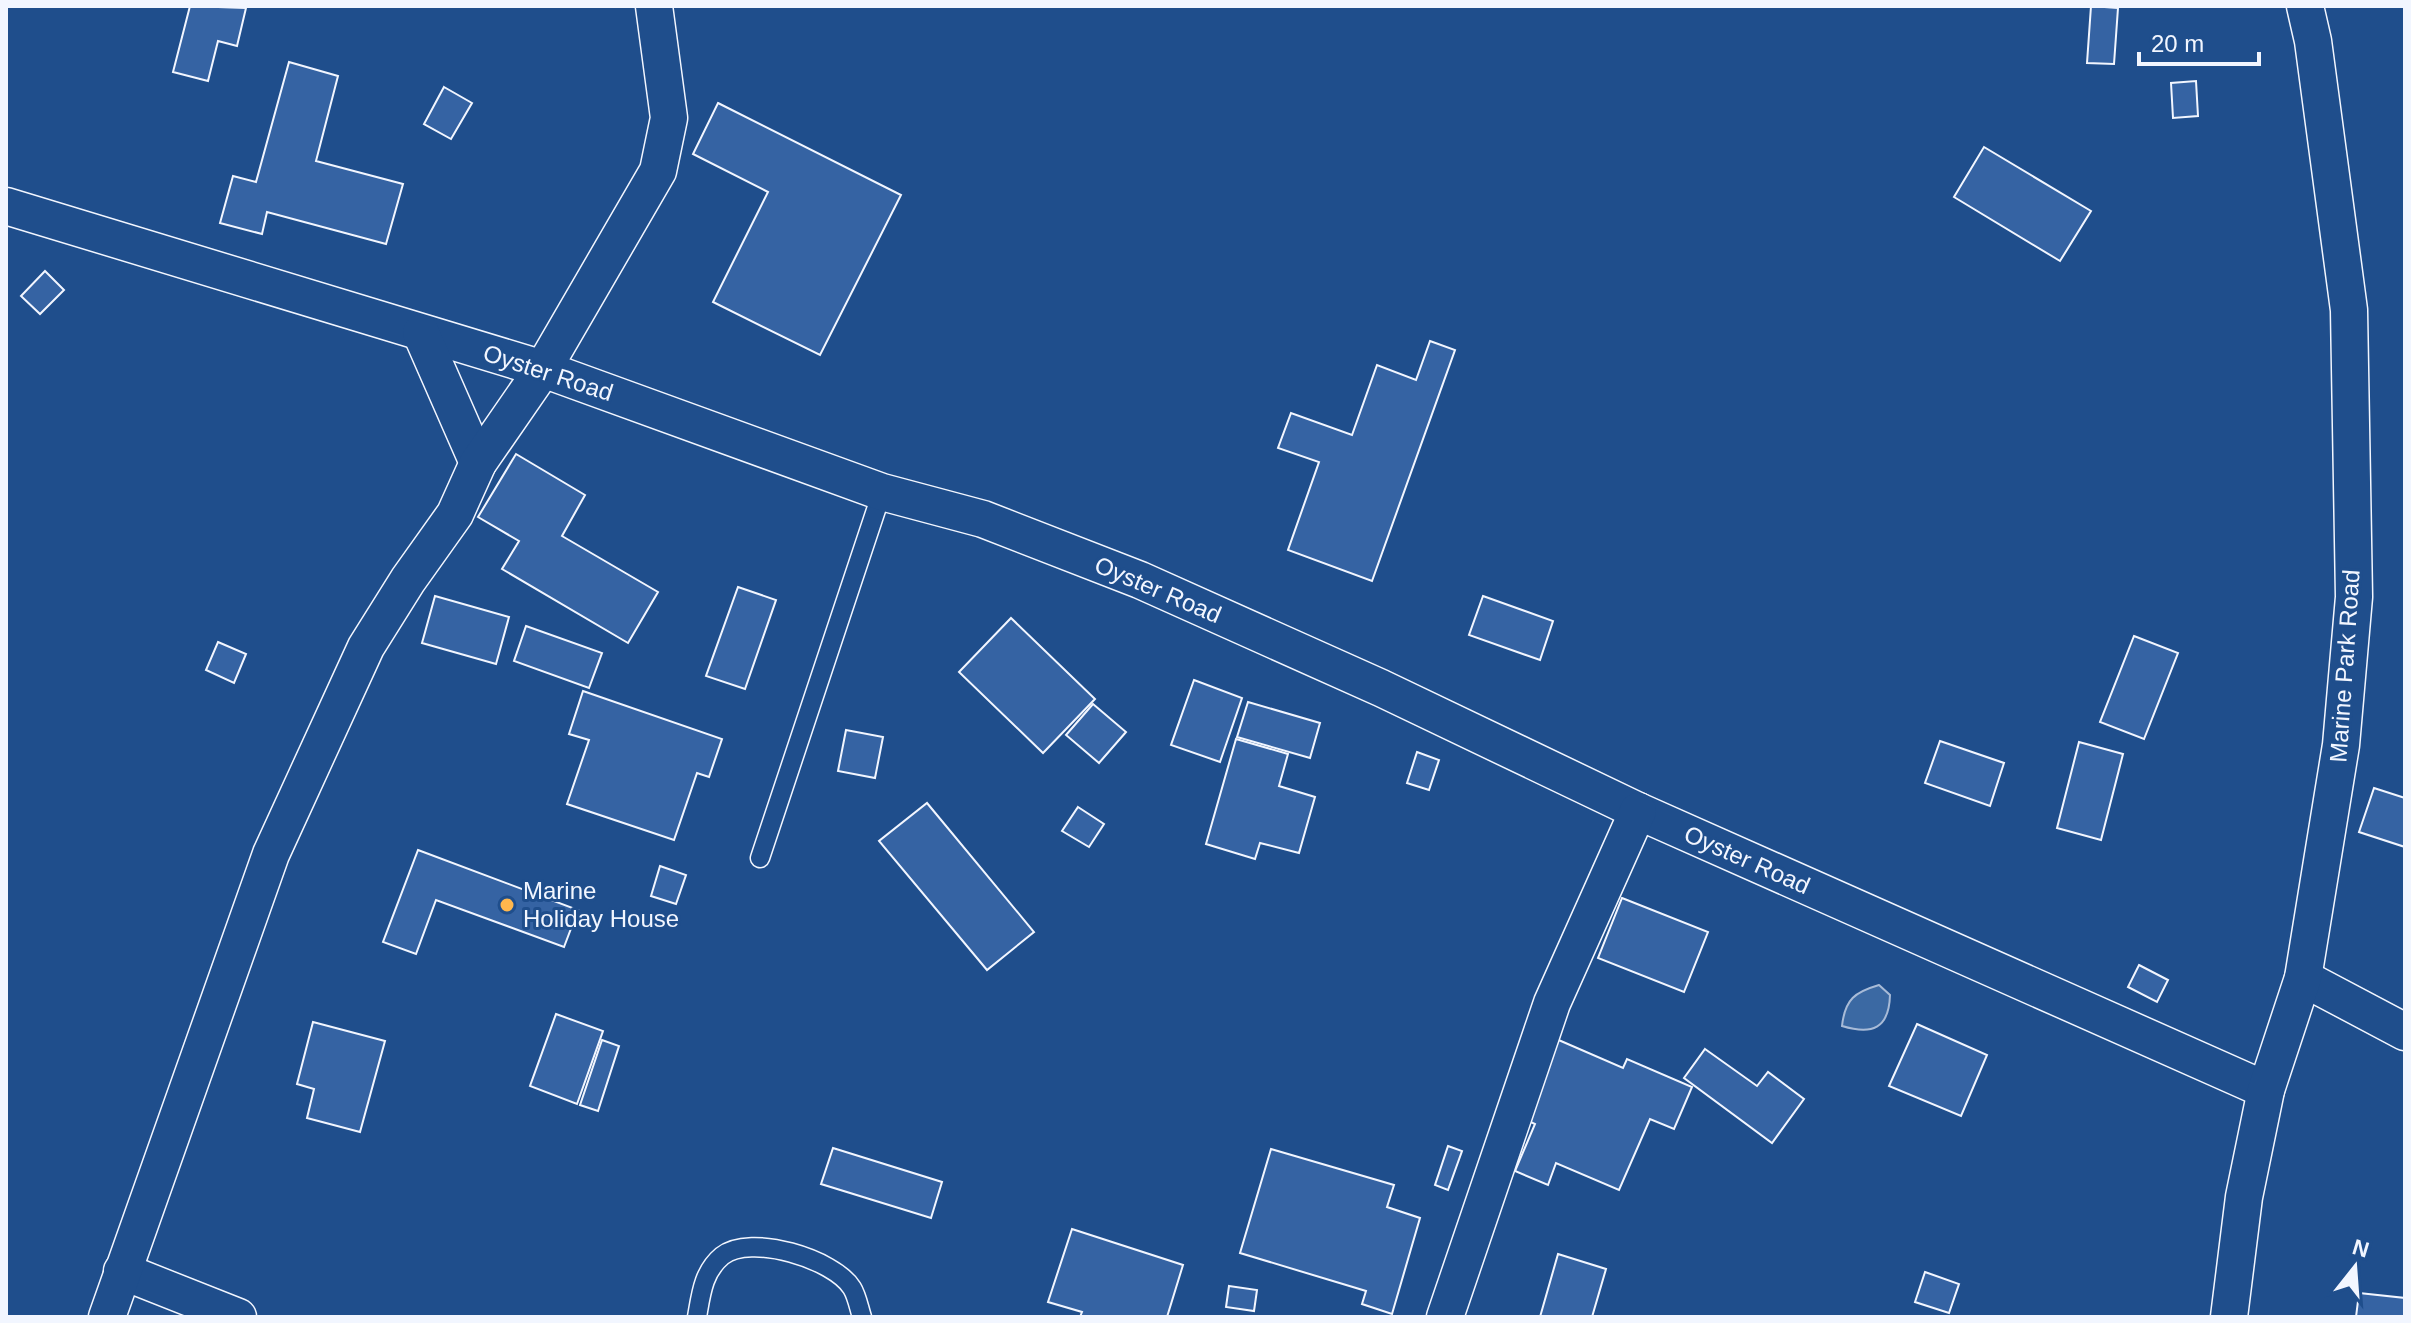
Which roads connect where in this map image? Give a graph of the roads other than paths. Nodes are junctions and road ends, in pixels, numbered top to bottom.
1 (654, 6) edge
2 (2305, 6) edge
3 (6, 206) edge
4 (421, 333) junction
5 (543, 369) junction
6 (478, 463) junction
7 (882, 492) junction
8 (1638, 811) junction
9 (760, 858) dead end
10 (2303, 978) junction
11 (2405, 1032) edge
12 (2266, 1090) junction
13 (122, 1271) junction
14 (107, 1317) edge
15 (238, 1317) edge
16 (697, 1317) edge
17 (862, 1317) edge
18 (1445, 1317) edge
19 (2229, 1317) edge

1 - 5 street
2 - 10 street, Marine Park Road
3 - 4 street, Oyster Road
4 - 5 street, Oyster Road
4 - 6 street
5 - 6 street
5 - 7 street, Oyster Road
6 - 13 street
7 - 8 street, Oyster Road
7 - 9 lane
8 - 12 street, Oyster Road
8 - 18 street
10 - 11 street
10 - 12 street, Marine Park Road
12 - 19 street, Marine Park Road
13 - 14 street
13 - 15 street
16 - 17 lane

